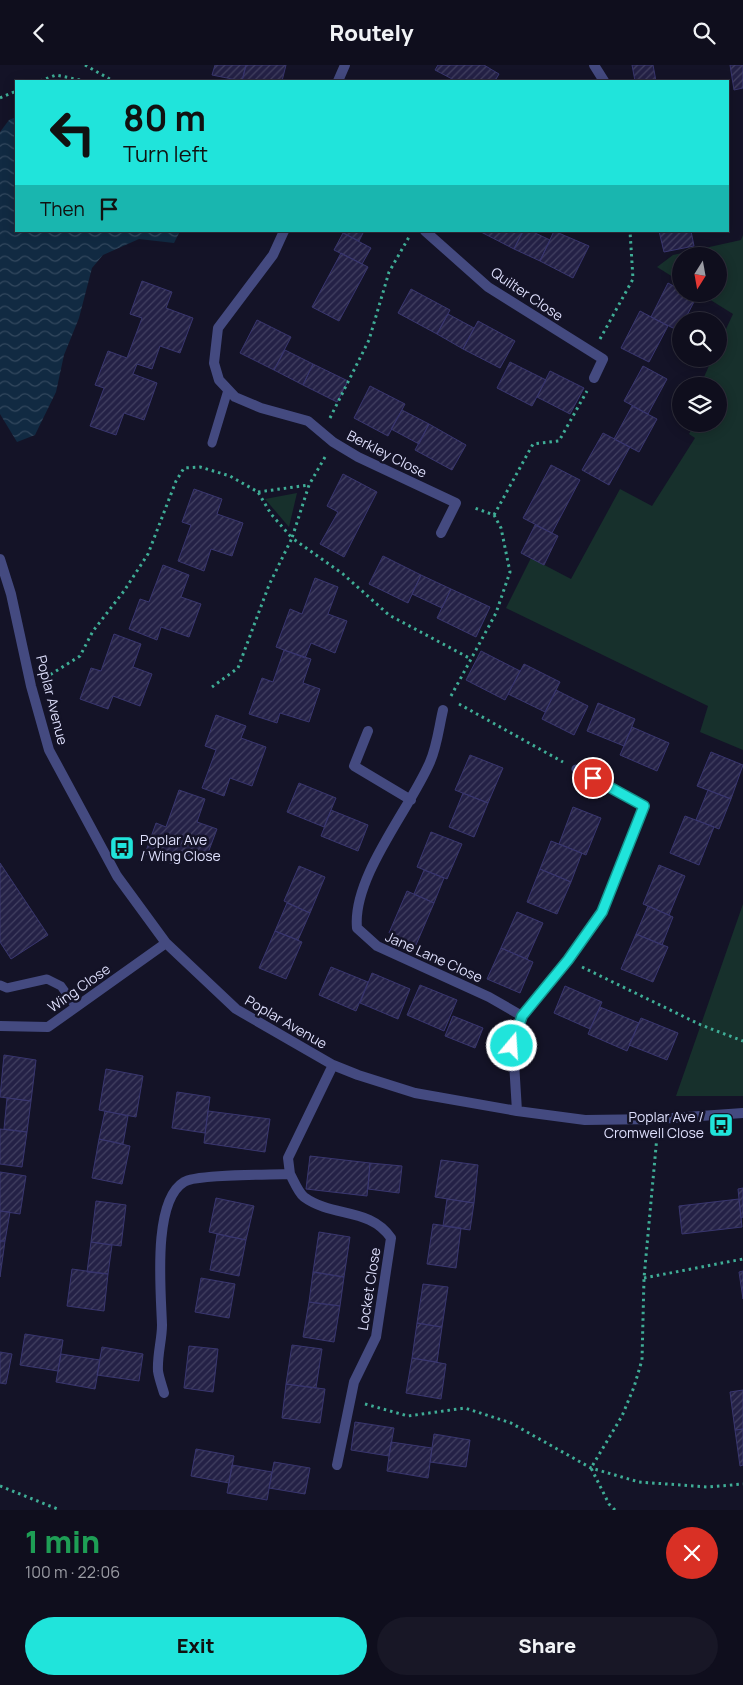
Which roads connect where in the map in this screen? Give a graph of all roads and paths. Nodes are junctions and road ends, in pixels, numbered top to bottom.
1 (85, 65) edge
2 (345, 65) edge
3 (594, 65) edge
4 (43, 80) edge
5 (80, 80) edge
6 (112, 80) edge
7 (338, 80) edge
8 (603, 80) edge
9 (15, 91) edge
10 (0, 98) edge
11 (284, 232) edge
12 (411, 232) edge
13 (427, 232) edge
14 (630, 232) edge
15 (593, 352) junction
16 (594, 378) joint
17 (228, 390) junction
18 (322, 432) junction
19 (333, 442) junction
20 (212, 443) dead end
21 (309, 485) junction
22 (258, 492) junction
23 (456, 503) junction
24 (494, 515) junction
25 (442, 533) dead end
26 (292, 538) junction
27 (0, 559) edge
28 (471, 659) junction
29 (31, 686) junction
30 (212, 687) dead end
31 (449, 699) junction
32 (444, 710) joint
33 (368, 731) dead end
34 (576, 769) joint
35 (411, 800) junction
36 (644, 806) joint
37 (166, 943) junction
38 (568, 960) junction
39 (0, 985) edge
40 (76, 1007) junction
41 (522, 1016) junction
42 (0, 1026) edge
43 (743, 1041) edge
44 (333, 1065) junction
45 (517, 1111) junction
46 (743, 1113) edge
47 (658, 1119) junction
48 (290, 1174) junction
49 (743, 1259) edge
50 (644, 1279) junction
51 (164, 1393) dead end
52 (350, 1400) junction
53 (337, 1465) dead end
54 (591, 1469) junction
55 (743, 1484) edge
56 (0, 1487) edge
57 (60, 1510) edge
58 (615, 1510) edge

1 - 6 path
2 - 7 street
3 - 8 street
4 - 5 path
9 - 10 path
11 - 17 street, Berkley Close
12 - 18 path
13 - 15 street, Quilter Close
14 - 15 path
15 - 16 street
16 - 24 path
17 - 18 street, Berkley Close
17 - 20 lane
18 - 19 street, Berkley Close
19 - 21 path
19 - 23 street, Berkley Close
21 - 22 path
21 - 26 path
22 - 26 path
22 - 29 path
23 - 24 path
23 - 25 street
24 - 28 path
26 - 28 path
26 - 30 path
27 - 29 street, Poplar Avenue
28 - 31 path
29 - 37 street, Poplar Avenue
31 - 32 path
31 - 34 path
32 - 35 street, Jane Lane Close
33 - 35 street
34 - 36 lane
35 - 41 street, Jane Lane Close
36 - 38 street
37 - 40 street, Wing Close
37 - 44 street, Poplar Avenue
38 - 41 street
38 - 43 path
39 - 40 lane
40 - 42 street, Wing Close
41 - 45 street
44 - 45 street, Poplar Avenue
44 - 48 street
45 - 47 street, Poplar Avenue
46 - 47 street, Poplar Avenue
47 - 50 path
48 - 51 street
48 - 52 street, Locket Close
49 - 50 path
50 - 54 path
52 - 53 street, Locket Close
52 - 54 path
54 - 55 path
54 - 58 path
56 - 57 path

